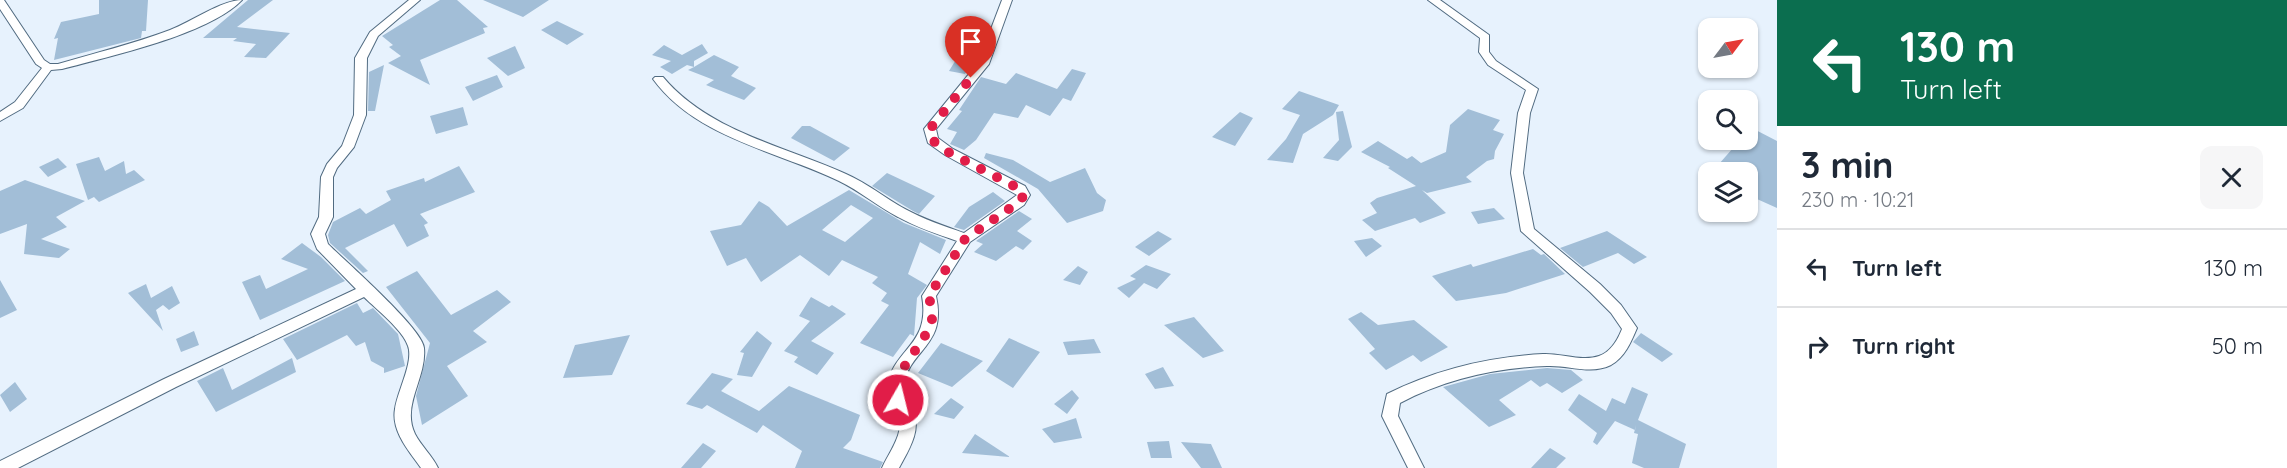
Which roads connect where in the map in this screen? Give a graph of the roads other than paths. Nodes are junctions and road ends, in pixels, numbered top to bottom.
1 (237, 0) edge
2 (415, 0) edge
3 (1007, 0) edge
4 (1433, 0) edge
5 (0, 1) edge
6 (48, 67) junction
7 (659, 80) dead end
8 (0, 117) edge
9 (965, 239) junction
10 (366, 290) junction
11 (2, 468) edge
12 (430, 468) edge
13 (890, 468) edge
14 (1416, 468) edge

1 - 6 street
2 - 10 street
3 - 9 street
4 - 14 street
5 - 6 street
6 - 8 street
7 - 9 street
9 - 13 street
10 - 11 street
10 - 12 street

